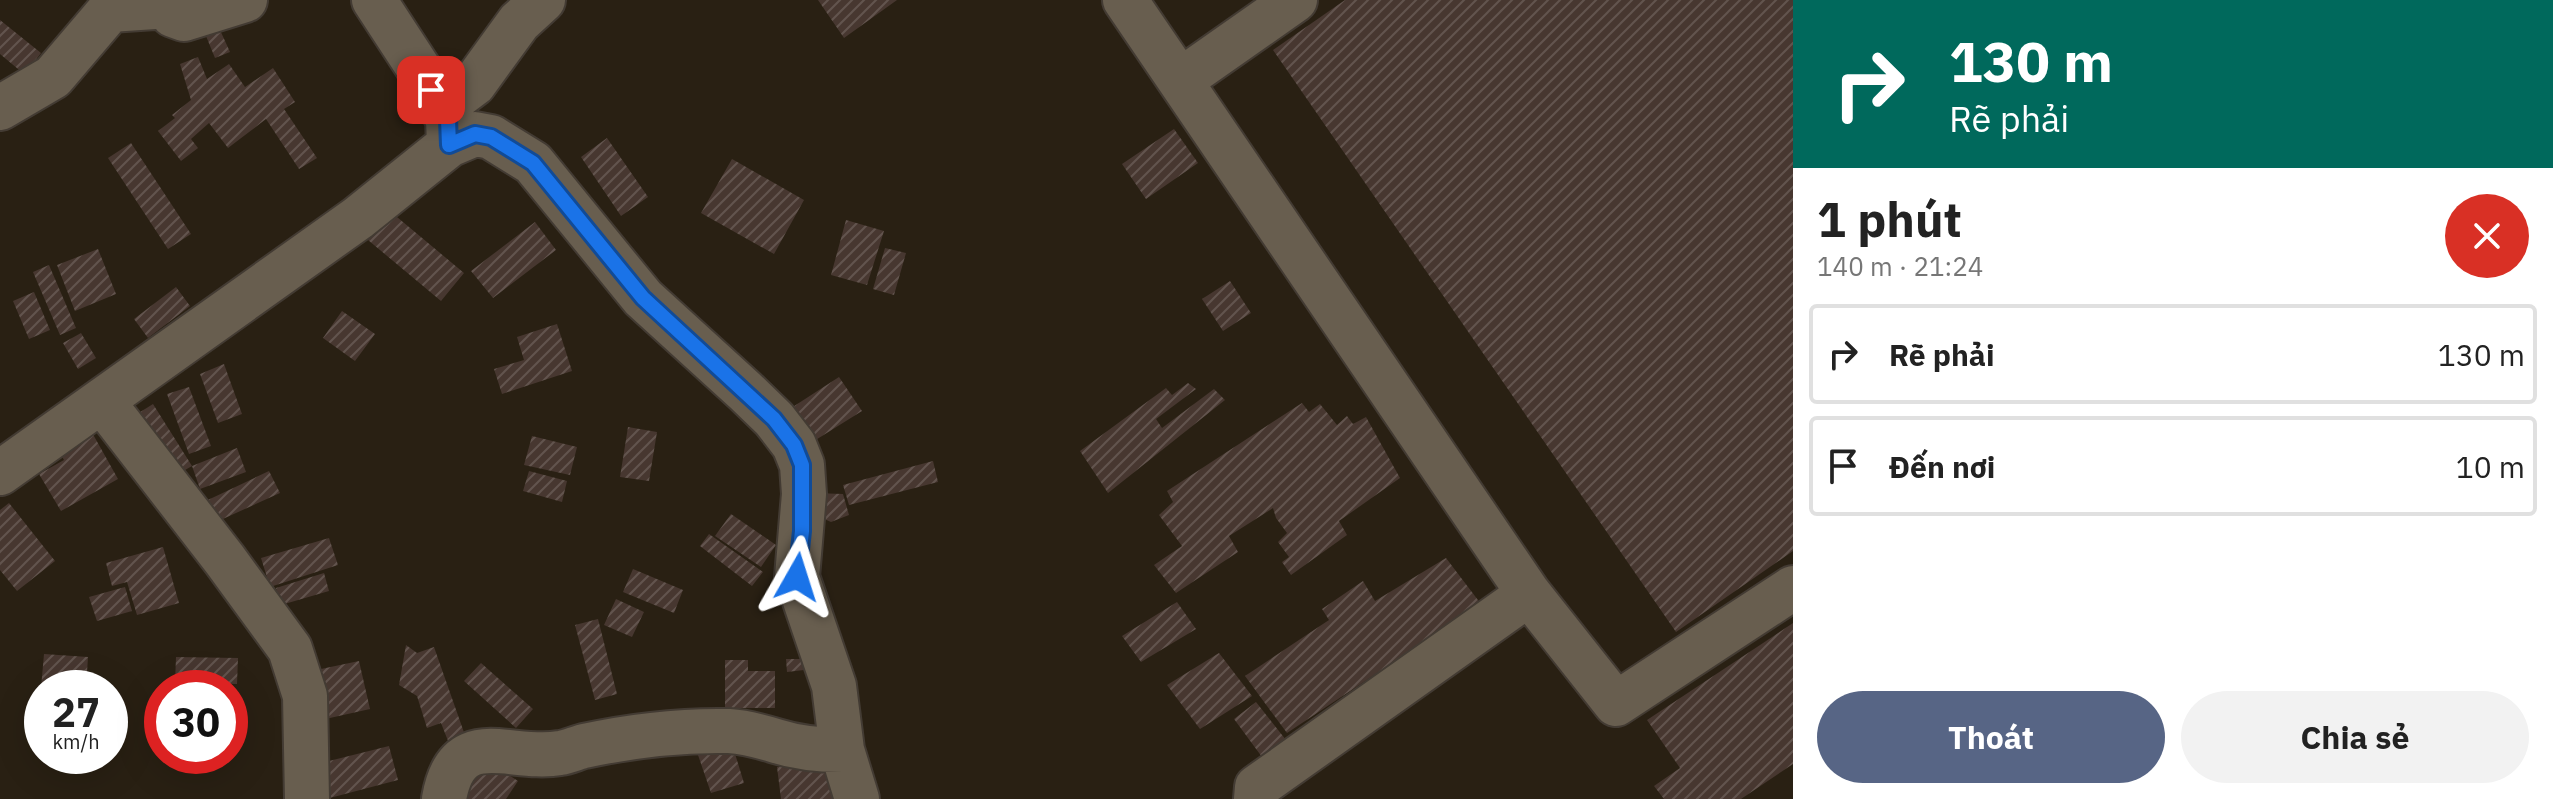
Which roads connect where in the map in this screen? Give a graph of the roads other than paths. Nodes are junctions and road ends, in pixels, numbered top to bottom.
1 (245, 0) edge
2 (543, 0) edge
3 (1125, 0) edge
4 (1295, 0) edge
5 (168, 3) edge
6 (392, 10) edge
7 (1181, 80) junction
8 (0, 108) edge
9 (445, 126) junction
10 (102, 401) junction
11 (0, 473) edge
12 (1793, 588) edge
13 (1529, 594) junction
14 (842, 750) junction
15 (307, 799) edge
16 (444, 799) edge
17 (857, 799) edge
18 (1256, 799) edge

1 - 5 street
2 - 9 street
3 - 7 street
4 - 7 street
5 - 8 street
6 - 9 street
7 - 13 street
9 - 10 street
9 - 14 street
10 - 11 street
10 - 15 street
12 - 13 street
13 - 18 street
14 - 16 street
14 - 17 street

